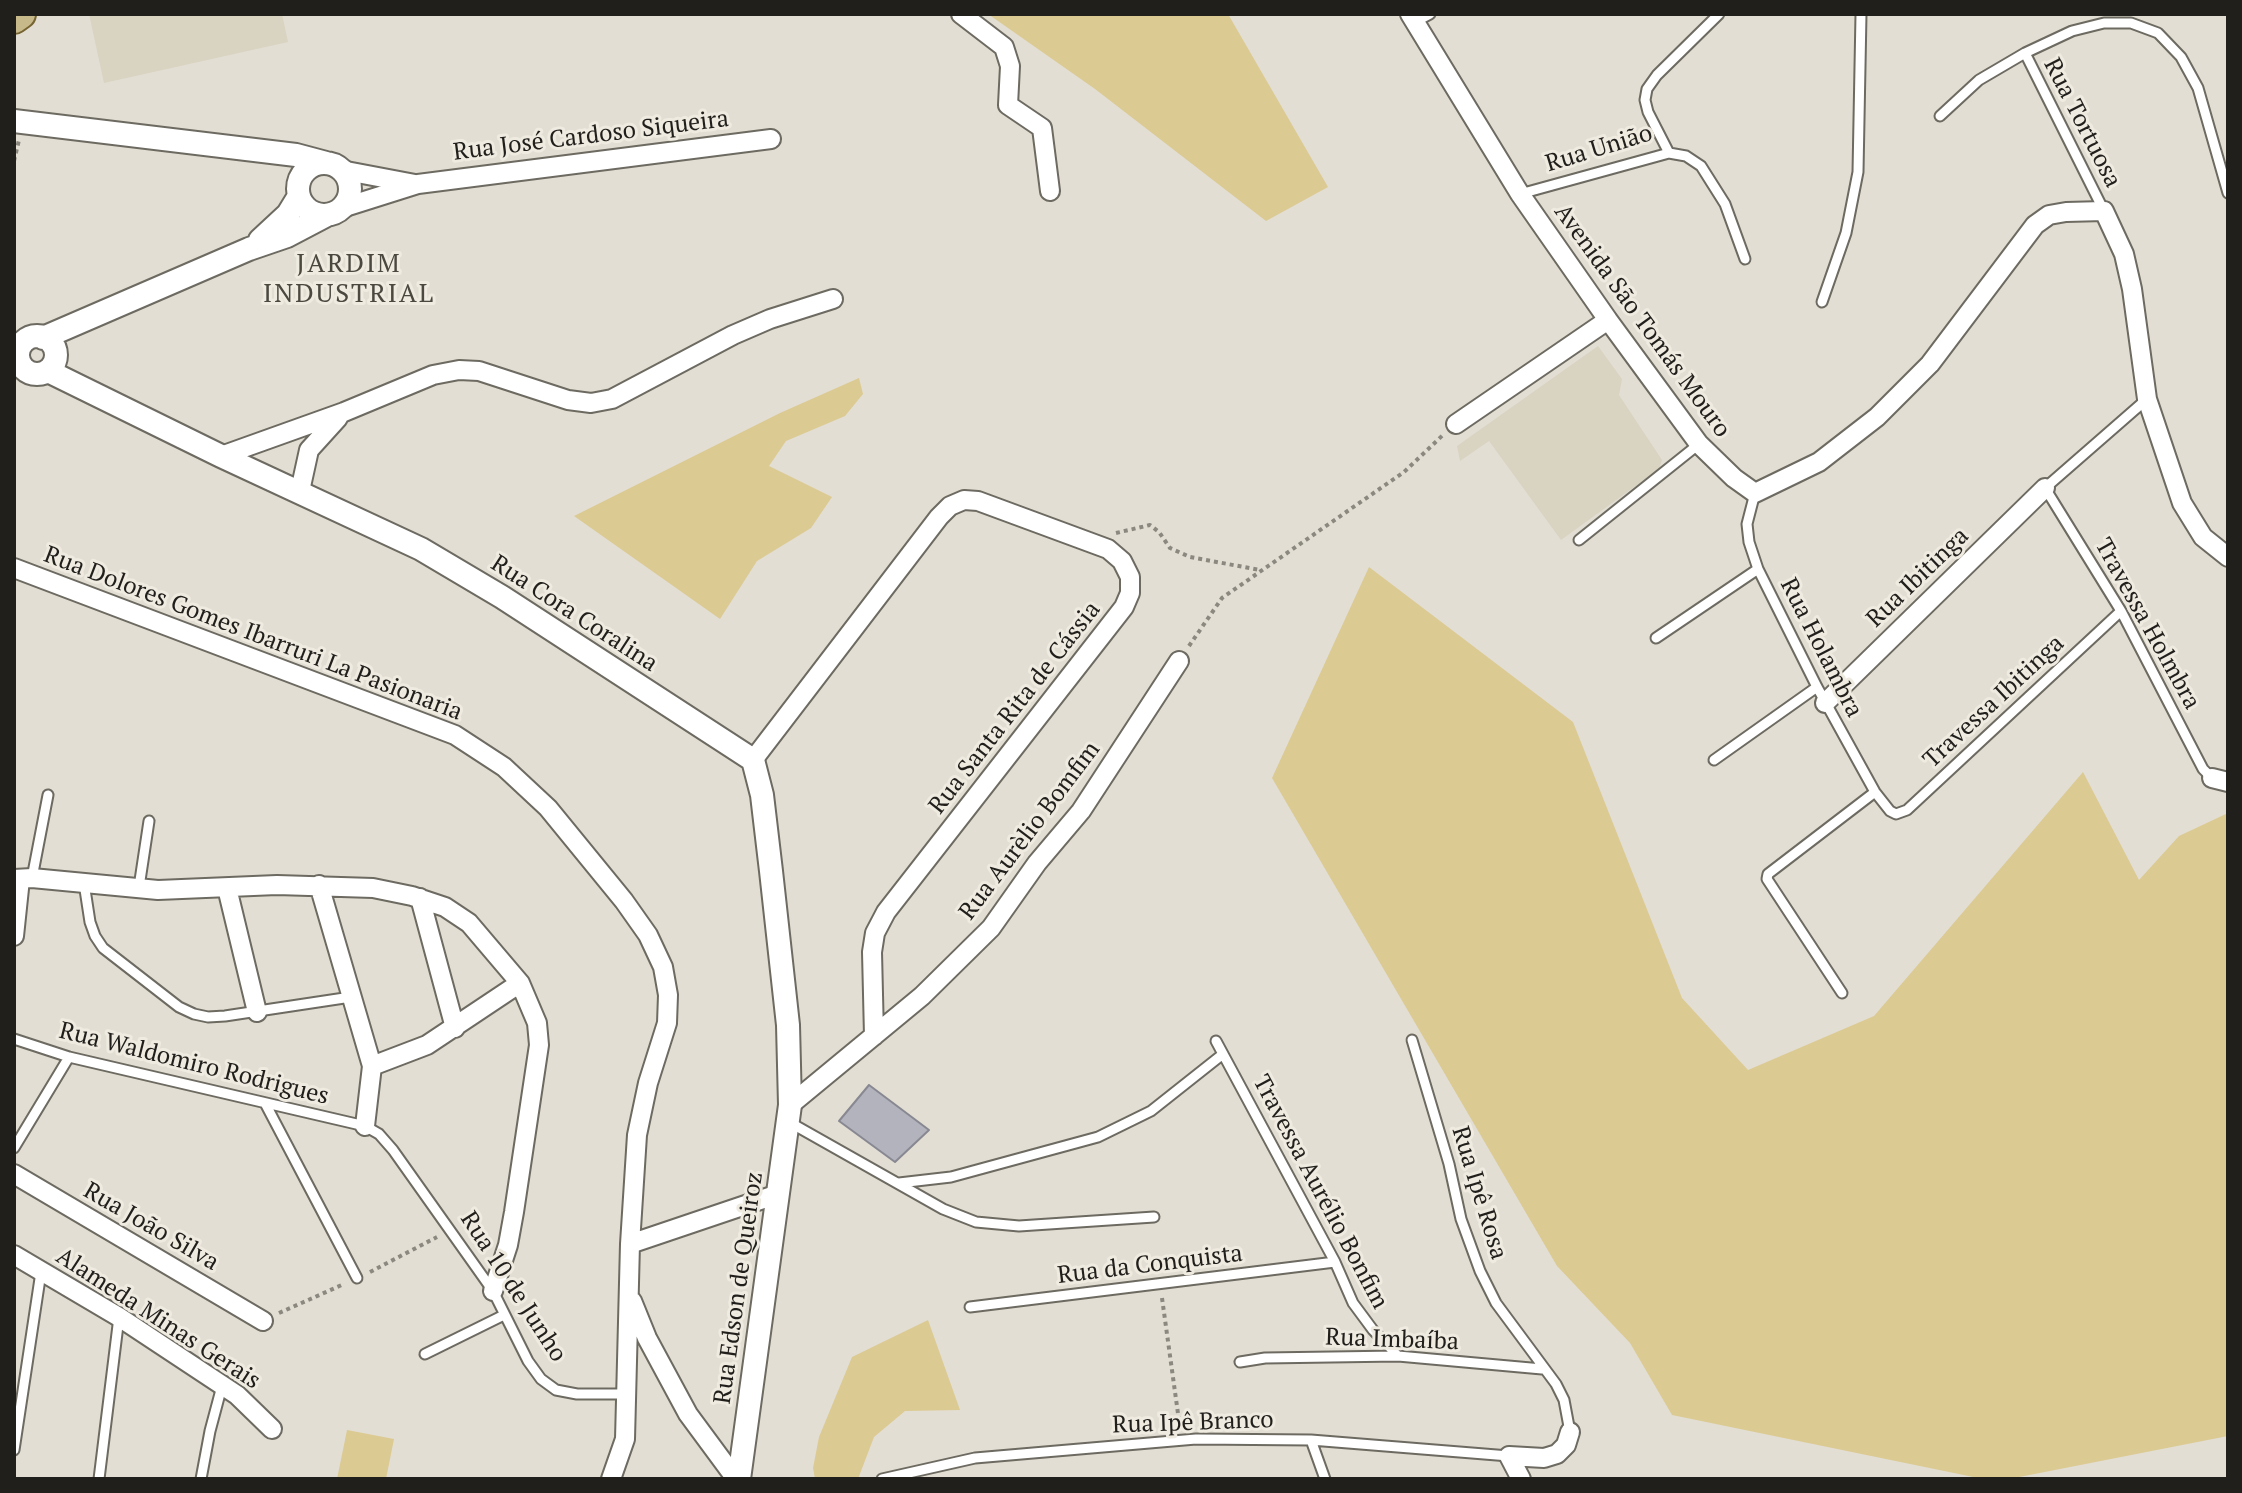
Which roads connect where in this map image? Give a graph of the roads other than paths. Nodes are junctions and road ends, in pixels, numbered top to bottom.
1 (21, 14) edge
2 (961, 14) edge
3 (1719, 14) edge
4 (1861, 14) edge
5 (1418, 17) edge
6 (14, 19) edge
7 (2025, 53) junction
8 (1940, 116) dead end
9 (14, 121) edge
10 (771, 139) dead end
11 (246, 151) junction
12 (1669, 153) junction
13 (334, 167) junction
14 (418, 184) junction
15 (299, 188) junction
16 (1050, 191) dead end
17 (2228, 193) edge
18 (1520, 194) junction
19 (335, 211) junction
20 (2104, 211) junction
21 (249, 249) junction
22 (1745, 259) dead end
23 (833, 299) dead end
24 (1822, 302) dead end
25 (1608, 320) junction
26 (43, 338) junction
27 (18, 363) edge
28 (48, 371) junction
29 (2147, 399) junction
30 (344, 412) junction
31 (1456, 424) road end
32 (1699, 444) junction
33 (221, 456) junction
34 (2045, 488) junction
35 (300, 491) junction
36 (1755, 493) junction
37 (1579, 540) dead end
38 (2228, 557) edge
39 (14, 568) edge
40 (1758, 569) junction
41 (2121, 611) junction
42 (1656, 638) dead end
43 (1179, 661) road end
44 (1821, 695) junction
45 (753, 760) junction
46 (1714, 760) dead end
47 (2220, 780) edge
48 (1875, 792) junction
49 (48, 795) dead end
50 (1890, 811) joint
51 (149, 821) dead end
52 (22, 879) edge
53 (84, 883) junction
54 (319, 885) junction
55 (139, 887) junction
56 (227, 888) junction
57 (420, 898) junction
58 (14, 936) edge
59 (520, 983) junction
60 (1842, 993) dead end
61 (353, 996) junction
62 (257, 1012) junction
63 (455, 1028) junction
64 (874, 1036) junction
65 (14, 1039) edge
66 (1412, 1040) dead end
67 (1216, 1041) dead end
68 (1223, 1054) junction
69 (69, 1057) junction
70 (372, 1066) junction
71 (266, 1105) junction
72 (790, 1114) junction
73 (365, 1126) junction
74 (14, 1148) edge
75 (14, 1174) edge
76 (899, 1183) junction
77 (778, 1194) junction
78 (1154, 1217) dead end
79 (630, 1244) junction
80 (14, 1255) edge
81 (1335, 1262) junction
82 (41, 1271) junction
83 (357, 1278) dead end
84 (493, 1291) junction
85 (629, 1295) junction
86 (970, 1307) dead end
87 (504, 1315) junction
88 (119, 1317) junction
89 (263, 1321) dead end
90 (425, 1354) dead end
91 (1398, 1356) junction
92 (1240, 1362) dead end
93 (1542, 1369) junction
94 (222, 1386) junction
95 (627, 1394) junction
96 (272, 1429) dead end
97 (1570, 1432) joint
98 (1311, 1440) junction
99 (14, 1450) edge
100 (1509, 1456) junction
101 (99, 1479) edge
102 (201, 1479) edge
103 (611, 1479) edge
104 (737, 1479) edge
105 (882, 1479) edge
106 (1325, 1479) edge
107 (1521, 1479) edge

1 - 6 main road
2 - 16 street
3 - 12 lane, Rua União
4 - 24 lane
5 - 18 street, Avenida São Tomás Mouro
7 - 8 lane, Rua Tortuosa
7 - 17 lane, Rua Tortuosa
7 - 20 lane, Rua Tortuosa
9 - 11 street, Rua José Cardoso Siqueira
10 - 14 street, Rua José Cardoso Siqueira
11 - 13 street, Rua José Cardoso Siqueira
11 - 15 street, Rua José Cardoso Siqueira
12 - 18 lane, Rua União
12 - 22 lane
13 - 14 street, Rua José Cardoso Siqueira
13 - 15 street
13 - 19 street
14 - 19 street, Rua José Cardoso Siqueira
15 - 19 street
15 - 21 street
18 - 25 street, Avenida São Tomás Mouro
19 - 21 street
20 - 29 street
20 - 36 street
21 - 26 street
23 - 30 street
25 - 31 street
25 - 32 street, Avenida São Tomás Mouro
26 - 27 street
26 - 28 street
27 - 28 street
28 - 33 street, Rua Cora Coralina
29 - 34 lane
29 - 38 street
30 - 33 street
30 - 35 street
32 - 36 street, Avenida São Tomás Mouro
32 - 37 lane
33 - 35 street, Rua Cora Coralina
34 - 41 lane, Travessa Holmbra
34 - 44 street, Rua Ibitinga
35 - 45 street, Rua Cora Coralina
36 - 40 lane, Rua Holambra
39 - 79 street, Rua Dolores Gomes Ibarruri La Pasionaria
40 - 42 lane
40 - 44 lane, Rua Holambra
41 - 47 lane, Travessa Holmbra
41 - 50 lane, Travessa Ibitinga
43 - 64 street, Rua Aurèlio Bomfim
44 - 46 lane
44 - 48 lane, Rua Holambra
45 - 64 street, Rua Santa Rita de Cássia
45 - 72 street
48 - 50 lane, Rua Holambra
48 - 60 lane
49 - 52 lane
51 - 55 lane
52 - 53 street
52 - 58 street
53 - 55 street
53 - 62 lane
54 - 56 street
54 - 57 street
54 - 61 street
55 - 56 street
56 - 62 street
57 - 59 street
57 - 63 street
59 - 63 street
59 - 84 street
61 - 62 lane
61 - 70 street
63 - 70 street
64 - 72 street, Rua Aurèlio Bomfim
65 - 69 lane, Rua Waldomiro Rodrigues
66 - 93 lane, Rua Ipê Rosa
67 - 68 lane, Travessa Aurélio Bonfim
68 - 76 lane
68 - 81 lane, Travessa Aurélio Bonfim
69 - 71 lane, Rua Waldomiro Rodrigues
69 - 74 lane
70 - 73 street
71 - 73 lane, Rua Waldomiro Rodrigues
71 - 83 lane
72 - 76 lane
72 - 77 street, Rua Edson de Queiroz
73 - 84 lane, Rua 10 de Junho
75 - 89 street, Rua João Silva
76 - 78 lane
77 - 79 street
77 - 104 street, Rua Edson de Queiroz
79 - 85 street, Rua Dolores Gomes Ibarruri La Pasionaria
80 - 82 street, Alameda Minas Gerais
81 - 86 lane, Rua da Conquista
81 - 91 lane, Travessa Aurélio Bonfim
82 - 88 street, Alameda Minas Gerais
82 - 99 lane
84 - 87 lane, Rua 10 de Junho
85 - 95 street, Rua Dolores Gomes Ibarruri La Pasionaria
85 - 104 street
87 - 90 lane
87 - 95 lane, Rua 10 de Junho
88 - 94 street, Alameda Minas Gerais
88 - 101 lane
91 - 92 lane, Rua Imbaíba
91 - 93 lane, Rua Imbaíba
93 - 97 lane, Rua Ipê Rosa
94 - 96 street, Alameda Minas Gerais
94 - 102 lane
95 - 103 street, Rua Dolores Gomes Ibarruri La Pasionaria
97 - 100 street
98 - 100 lane, Rua Ipê Branco
98 - 105 lane, Rua Ipê Branco
98 - 106 lane
100 - 107 street

